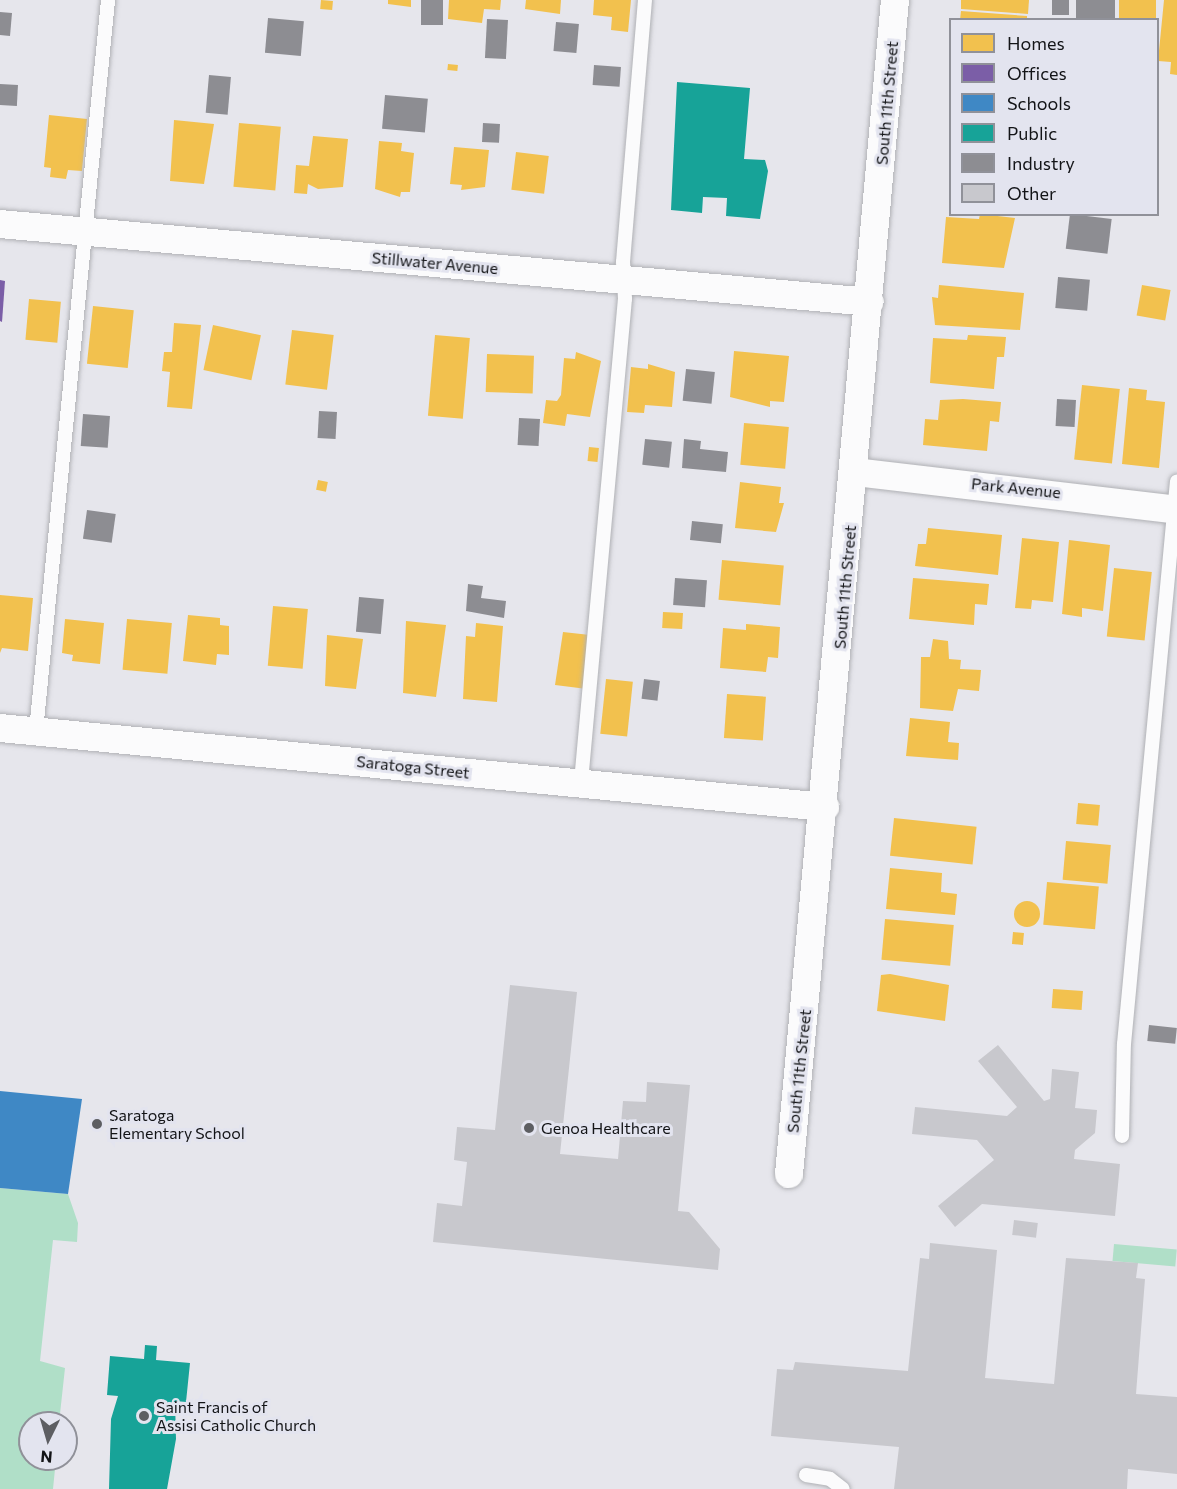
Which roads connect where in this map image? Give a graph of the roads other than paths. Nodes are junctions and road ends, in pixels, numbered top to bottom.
1 (108, 0) edge
2 (645, 0) edge
3 (896, 0) edge
4 (0, 224) edge
5 (85, 232) junction
6 (624, 280) junction
7 (870, 302) junction
8 (855, 472) junction
9 (1177, 481) edge
10 (1176, 509) edge
11 (0, 728) edge
12 (36, 731) junction
13 (581, 782) junction
14 (825, 807) junction
15 (1122, 1136) dead end
16 (789, 1174) dead end
17 (806, 1475) dead end
18 (843, 1489) edge

1 - 5 lane
2 - 6 lane
3 - 7 street, South 11th Street
4 - 5 street, Stillwater Avenue
5 - 6 street, Stillwater Avenue
5 - 12 lane
6 - 7 street, Stillwater Avenue
6 - 13 lane
7 - 8 street, South 11th Street
8 - 10 street, Park Avenue
8 - 14 street, South 11th Street
9 - 10 lane
10 - 15 lane
11 - 12 street, Saratoga Street
12 - 13 street, Saratoga Street
13 - 14 street, Saratoga Street
14 - 16 street, South 11th Street
17 - 18 lane

